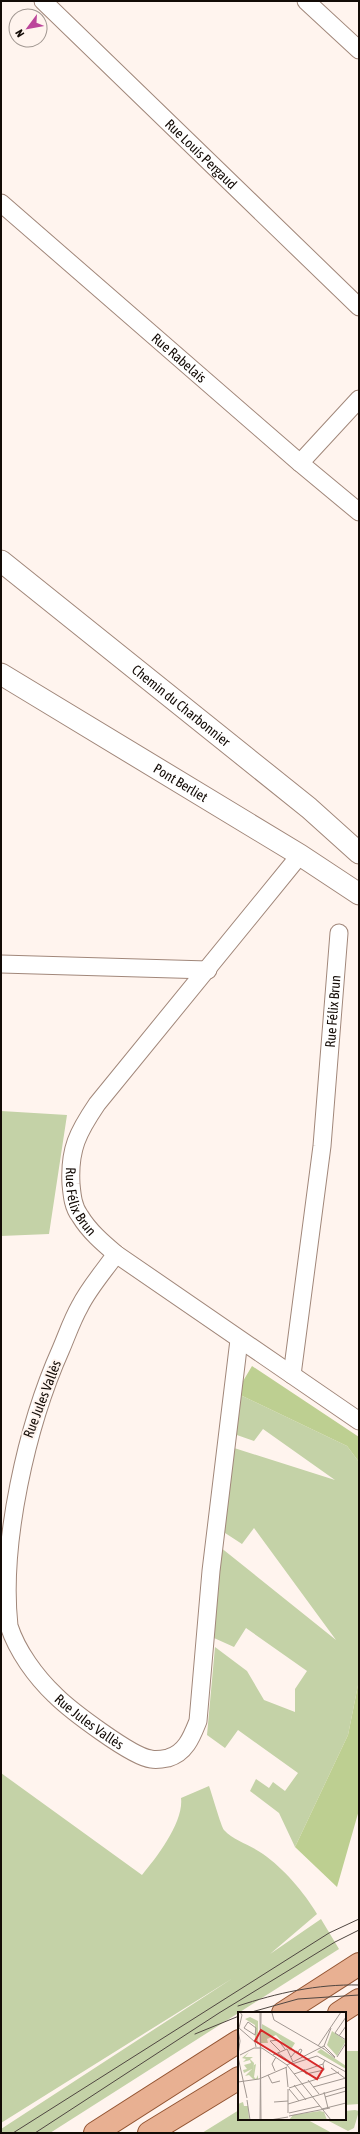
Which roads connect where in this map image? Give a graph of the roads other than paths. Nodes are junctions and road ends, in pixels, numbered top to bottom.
1 (43, 1) edge
2 (306, 1) edge
3 (359, 50) edge
4 (1, 203) edge
5 (359, 307) edge
6 (359, 399) edge
7 (300, 463) junction
8 (359, 512) edge
9 (1, 561) edge
10 (1, 674) edge
11 (359, 853) edge
12 (300, 854) junction
13 (359, 894) edge
14 (339, 933) dead end
15 (1, 964) edge
16 (208, 970) junction
17 (116, 1254) junction
18 (239, 1340) junction
19 (292, 1375) junction
20 (359, 1421) edge
21 (359, 1964) edge
22 (359, 2000) edge
23 (285, 2012) edge
24 (340, 2012) edge
25 (238, 2042) edge
26 (238, 2079) edge
27 (95, 2133) edge
28 (149, 2133) edge

1 - 5 street, Rue Louis Pergaud
2 - 3 street
4 - 7 street, Rue Rabelais
6 - 7 street
7 - 8 street, Rue Rabelais
9 - 11 street, Chemin du Charbonnier
10 - 12 street, Pont Berliet
12 - 13 street, Pont Berliet
12 - 16 street, Rue Félix Brun
14 - 19 street, Rue Félix Brun
15 - 16 street
16 - 17 street, Rue Félix Brun
17 - 18 street, Rue Félix Brun
17 - 18 street, Rue Jules Vallès
18 - 19 street, Rue Félix Brun
19 - 20 street, Rue Félix Brun
21 - 23 main road
22 - 24 main road
25 - 27 main road
26 - 28 main road

